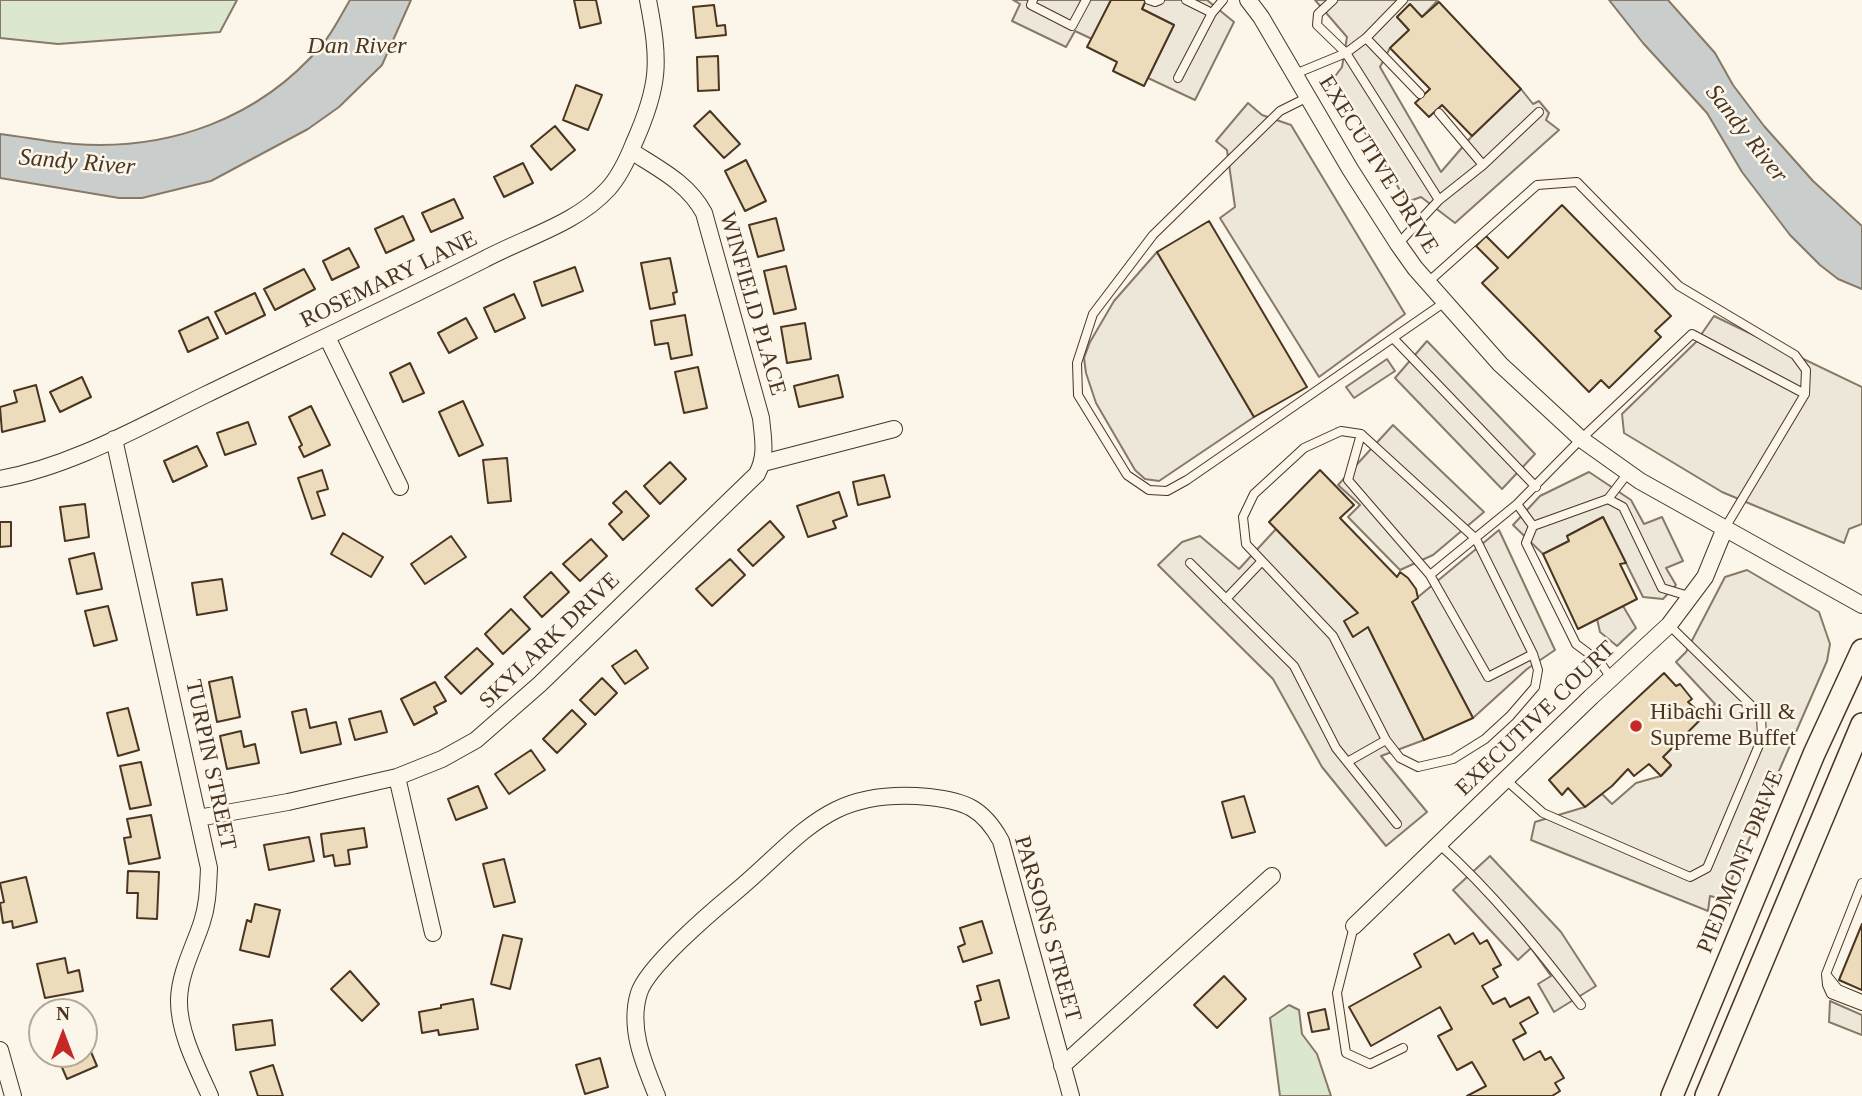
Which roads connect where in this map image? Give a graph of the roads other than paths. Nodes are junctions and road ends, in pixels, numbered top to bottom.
1 (648, 0) edge
2 (1033, 0) edge
3 (1086, 0) edge
4 (1149, 0) edge
5 (1160, 0) edge
6 (1186, 0) edge
7 (1223, 0) edge
8 (1248, 0) edge
9 (1333, 0) edge
10 (1403, 0) edge
11 (1212, 13) junction
12 (1366, 38) junction
13 (1346, 53) junction
14 (1295, 75) junction
15 (1178, 78) dead end
16 (1420, 94) dead end
17 (1308, 97) junction
18 (1539, 112) dead end
19 (1439, 113) dead end
20 (631, 150) junction
21 (1483, 165) junction
22 (1439, 200) junction
23 (1398, 244) junction
24 (1427, 283) junction
25 (1444, 302) junction
26 (327, 337) junction
27 (1393, 338) junction
28 (1805, 394) junction
29 (894, 429) dead end
30 (1361, 433) junction
31 (114, 439) junction
32 (1581, 439) junction
33 (763, 463) junction
34 (1628, 473) junction
35 (0, 479) edge
36 (400, 487) dead end
37 (1536, 487) junction
38 (1608, 499) junction
39 (1517, 504) junction
40 (1533, 526) junction
41 (1724, 528) junction
42 (1476, 539) junction
43 (1262, 561) junction
44 (1190, 563) dead end
45 (1430, 575) junction
46 (1692, 597) junction
47 (1226, 599) junction
48 (1862, 606) edge
49 (1669, 625) junction
50 (1862, 650) edge
51 (1533, 654) junction
52 (1611, 678) junction
53 (1862, 724) edge
54 (1386, 740) junction
55 (1349, 761) junction
56 (397, 776) junction
57 (1506, 780) junction
58 (198, 818) junction
59 (1397, 824) dead end
60 (1438, 843) junction
61 (1272, 876) dead end
62 (1862, 884) edge
63 (1354, 926) joint
64 (433, 933) dead end
65 (1826, 974) junction
66 (1862, 999) edge
67 (1581, 1006) dead end
68 (1862, 1006) edge
69 (1403, 1048) dead end
70 (0, 1050) edge
71 (1062, 1066) junction
72 (13, 1096) edge
73 (210, 1096) edge
74 (657, 1096) edge
75 (1071, 1096) edge
76 (1672, 1096) edge
77 (1706, 1096) edge

1 - 20 street, ROSEMARY LANE
2 - 3 lane
4 - 5 lane
6 - 11 lane
7 - 11 lane
8 - 14 street, EXECUTIVE DRIVE
9 - 13 lane
10 - 12 lane
11 - 15 lane
12 - 13 lane
12 - 16 lane
13 - 14 lane
13 - 22 lane
14 - 17 street, EXECUTIVE DRIVE
17 - 23 street, EXECUTIVE DRIVE
17 - 27 lane
18 - 21 lane
19 - 21 lane
20 - 26 street, ROSEMARY LANE
20 - 33 street, WINFIELD PLACE
21 - 22 lane
22 - 23 lane
23 - 24 street, EXECUTIVE DRIVE
24 - 25 street, EXECUTIVE DRIVE
24 - 28 lane
25 - 27 lane
25 - 32 street, EXECUTIVE DRIVE
26 - 31 street, ROSEMARY LANE
26 - 36 street
27 - 37 lane
28 - 32 lane
28 - 41 lane
29 - 33 street
30 - 42 lane
30 - 43 lane
30 - 45 lane
31 - 35 street, ROSEMARY LANE
31 - 58 street, TURPIN STREET
32 - 34 street, EXECUTIVE DRIVE
32 - 37 lane
33 - 56 street, SKYLARK DRIVE
34 - 38 lane
34 - 41 street, EXECUTIVE DRIVE
37 - 39 lane
38 - 40 lane
38 - 46 lane
39 - 40 lane
39 - 42 lane
40 - 52 lane
41 - 46 street, EXECUTIVE COURT
41 - 48 street, EXECUTIVE DRIVE
42 - 45 lane
42 - 51 lane
43 - 47 lane
43 - 54 lane
44 - 47 lane
45 - 51 lane
46 - 49 street, EXECUTIVE COURT
47 - 55 lane
49 - 52 street, EXECUTIVE COURT
49 - 57 lane
50 - 76 main road, PIEDMONT DRIVE
51 - 54 lane
52 - 57 street, EXECUTIVE COURT
53 - 77 main road
54 - 55 lane
55 - 59 lane
56 - 58 street, SKYLARK DRIVE
56 - 64 street
57 - 60 street, EXECUTIVE COURT
58 - 73 street, TURPIN STREET
60 - 63 street, EXECUTIVE COURT
60 - 67 lane
61 - 71 street
62 - 65 lane
63 - 69 lane
65 - 66 lane
65 - 68 lane
70 - 72 street
71 - 74 street, PARSONS STREET
71 - 75 street, PARSONS STREET

